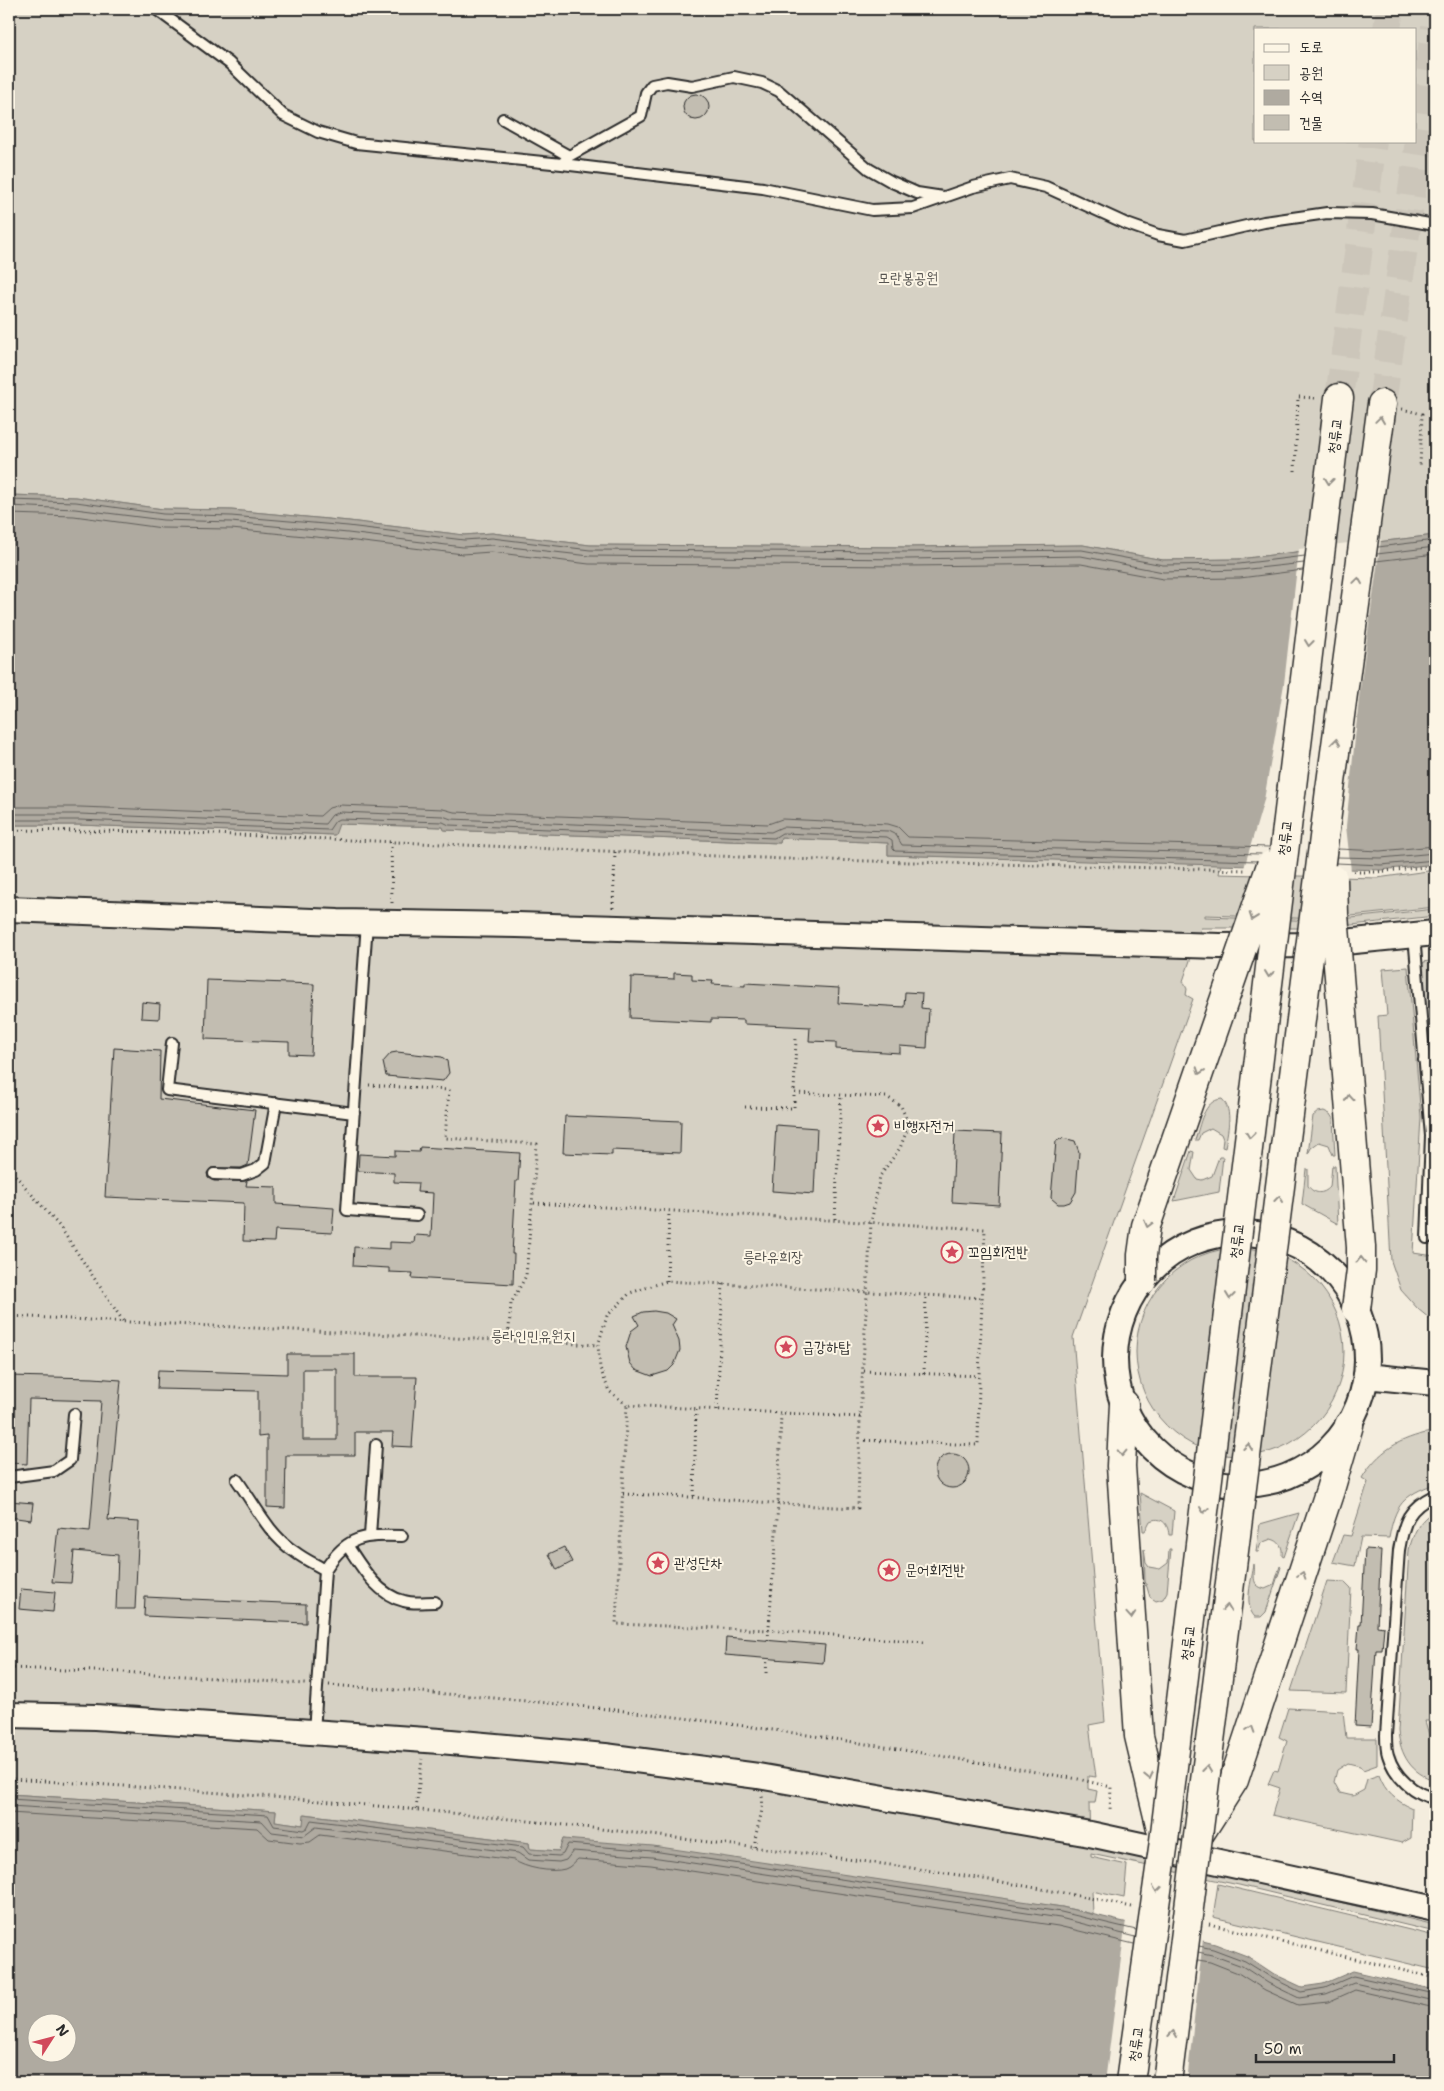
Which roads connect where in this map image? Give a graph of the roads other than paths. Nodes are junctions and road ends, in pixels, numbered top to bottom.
1 (156, 9) edge
2 (503, 119) dead end
3 (565, 160) junction
4 (944, 198) junction
5 (1435, 225) edge
6 (1339, 398) tunnel mouth
7 (1382, 404) tunnel mouth
8 (1292, 786) junction
9 (1330, 790) junction
10 (9, 909) edge
11 (368, 922) junction
12 (1424, 934) edge
13 (172, 1043) dead end
14 (1424, 1060) junction
15 (1435, 1065) edge
16 (276, 1103) junction
17 (354, 1113) junction
18 (1433, 1136) edge
19 (214, 1174) dead end
20 (417, 1215) dead end
21 (1427, 1238) dead end
22 (1142, 1282) junction
23 (1356, 1309) junction
24 (1366, 1376) junction
25 (1435, 1383) edge
26 (1124, 1404) junction
27 (74, 1414) dead end
28 (1349, 1424) junction
29 (376, 1445) dead end
30 (9, 1477) edge
31 (237, 1480) dead end
32 (1435, 1495) edge
33 (370, 1536) junction
34 (402, 1536) dead end
35 (347, 1545) junction
36 (325, 1570) junction
37 (435, 1602) dead end
38 (9, 1715) edge
39 (314, 1732) junction
40 (1435, 1798) edge
41 (1199, 1835) junction
42 (1164, 1841) junction
43 (1435, 1909) edge
44 (1130, 2082) edge
45 (1167, 2082) edge

1 - 3 lane
2 - 3 lane
3 - 4 lane
3 - 4 lane
4 - 5 lane
6 -> 8 main road, 청류교
9 -> 7 main road
8 -> 22 main road, bridge
8 -> 42 main road, 청류교, bridge
23 -> 9 main road, bridge
41 -> 9 main road, bridge
10 - 11 street
11 - 12 street
11 - 17 lane
12 - 14 lane
13 - 16 lane
14 - 15 lane
14 - 18 lane
16 - 17 lane
16 - 19 lane
17 - 20 lane
18 - 21 lane
22 - 23 street, bridge
22 - 26 street
23 - 24 street
24 - 25 street
24 - 28 street
26 - 28 street, bridge
26 -> 42 main road
27 - 30 lane
41 -> 28 main road
29 - 33 lane
31 - 36 lane
32 - 40 lane
33 - 34 lane
33 - 35 lane
35 - 36 lane
35 - 37 lane
36 - 39 lane
38 - 39 street
39 - 43 street
45 -> 41 main road, bridge
42 -> 44 main road, 청류교, bridge

